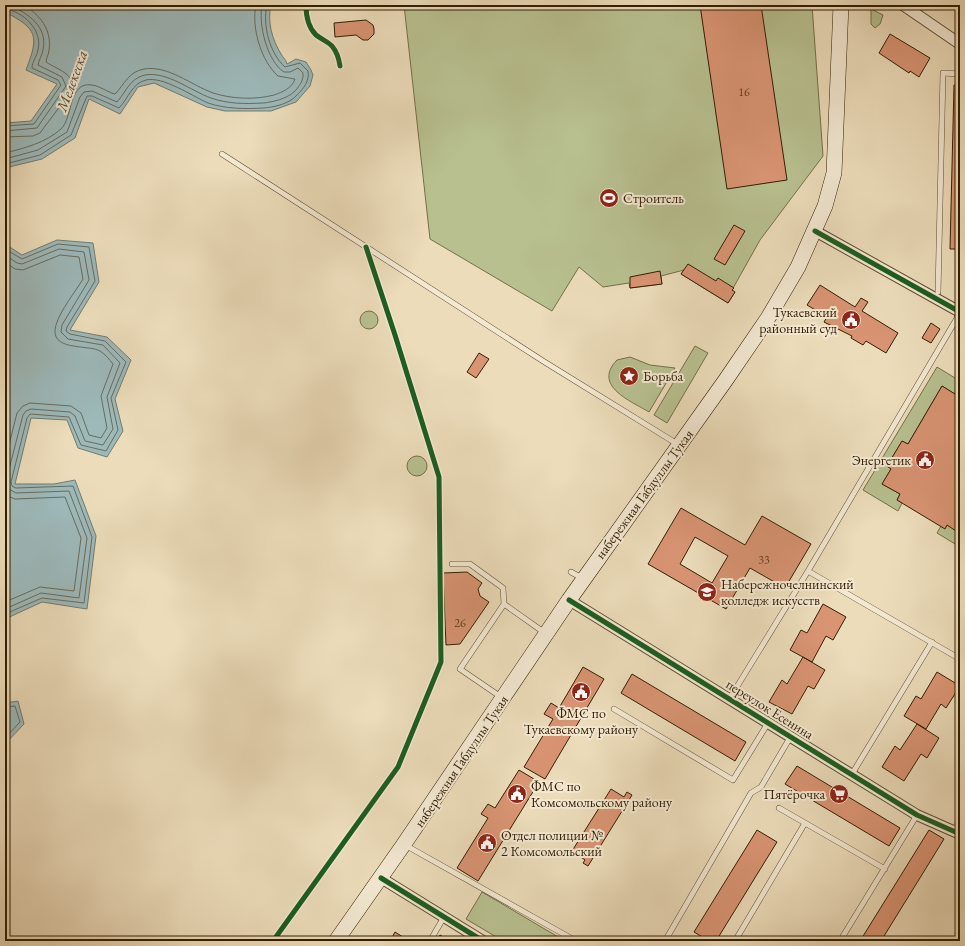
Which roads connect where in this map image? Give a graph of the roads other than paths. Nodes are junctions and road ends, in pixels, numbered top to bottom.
1 (841, 5) edge
2 (903, 5) edge
3 (960, 44) edge
4 (960, 74) edge
5 (222, 154) dead end
6 (815, 231) junction
7 (938, 292) dead end
8 (960, 313) edge
9 (679, 445) junction
10 (452, 564) dead end
11 (808, 571) junction
12 (569, 600) junction
13 (504, 604) junction
14 (546, 633) junction
15 (932, 642) junction
16 (960, 659) edge
17 (502, 698) junction
18 (730, 698) junction
19 (614, 709) dead end
20 (768, 722) junction
21 (791, 736) junction
22 (852, 774) junction
23 (779, 808) dead end
24 (917, 815) junction
25 (960, 820) edge
26 (805, 823) junction
27 (957, 832) edge
28 (404, 844) junction
29 (884, 869) junction
30 (381, 878) junction
31 (444, 917) junction
32 (336, 941) edge
33 (430, 941) edge
34 (483, 941) edge
35 (576, 941) edge
36 (665, 941) edge
37 (735, 941) edge
38 (840, 941) edge

1 - 6 main road, набережная Габдуллы Тукая
2 - 3 street
4 - 7 lane
5 - 9 lane
6 - 8 street
6 - 9 main road, набережная Габдуллы Тукая
8 - 11 lane
9 - 12 main road, набережная Габдуллы Тукая
10 - 13 lane
11 - 15 lane
11 - 18 lane
12 - 14 main road, набережная Габдуллы Тукая
12 - 18 street, переулок Есенина
13 - 14 lane
13 - 17 lane
14 - 17 main road, набережная Габдуллы Тукая
15 - 16 lane
15 - 22 lane
17 - 28 main road, набережная Габдуллы Тукая
18 - 20 street, переулок Есенина
19 - 20 lane
20 - 21 street, переулок Есенина
21 - 22 street, переулок Есенина
21 - 36 lane
22 - 24 street, переулок Есенина
23 - 26 lane
24 - 27 street, переулок Есенина
24 - 29 lane
25 - 27 lane
26 - 29 lane
26 - 37 lane
28 - 30 main road, набережная Габдуллы Тукая
28 - 35 lane
29 - 38 lane
30 - 31 street
30 - 32 main road, набережная Габдуллы Тукая
31 - 33 lane
31 - 34 street

